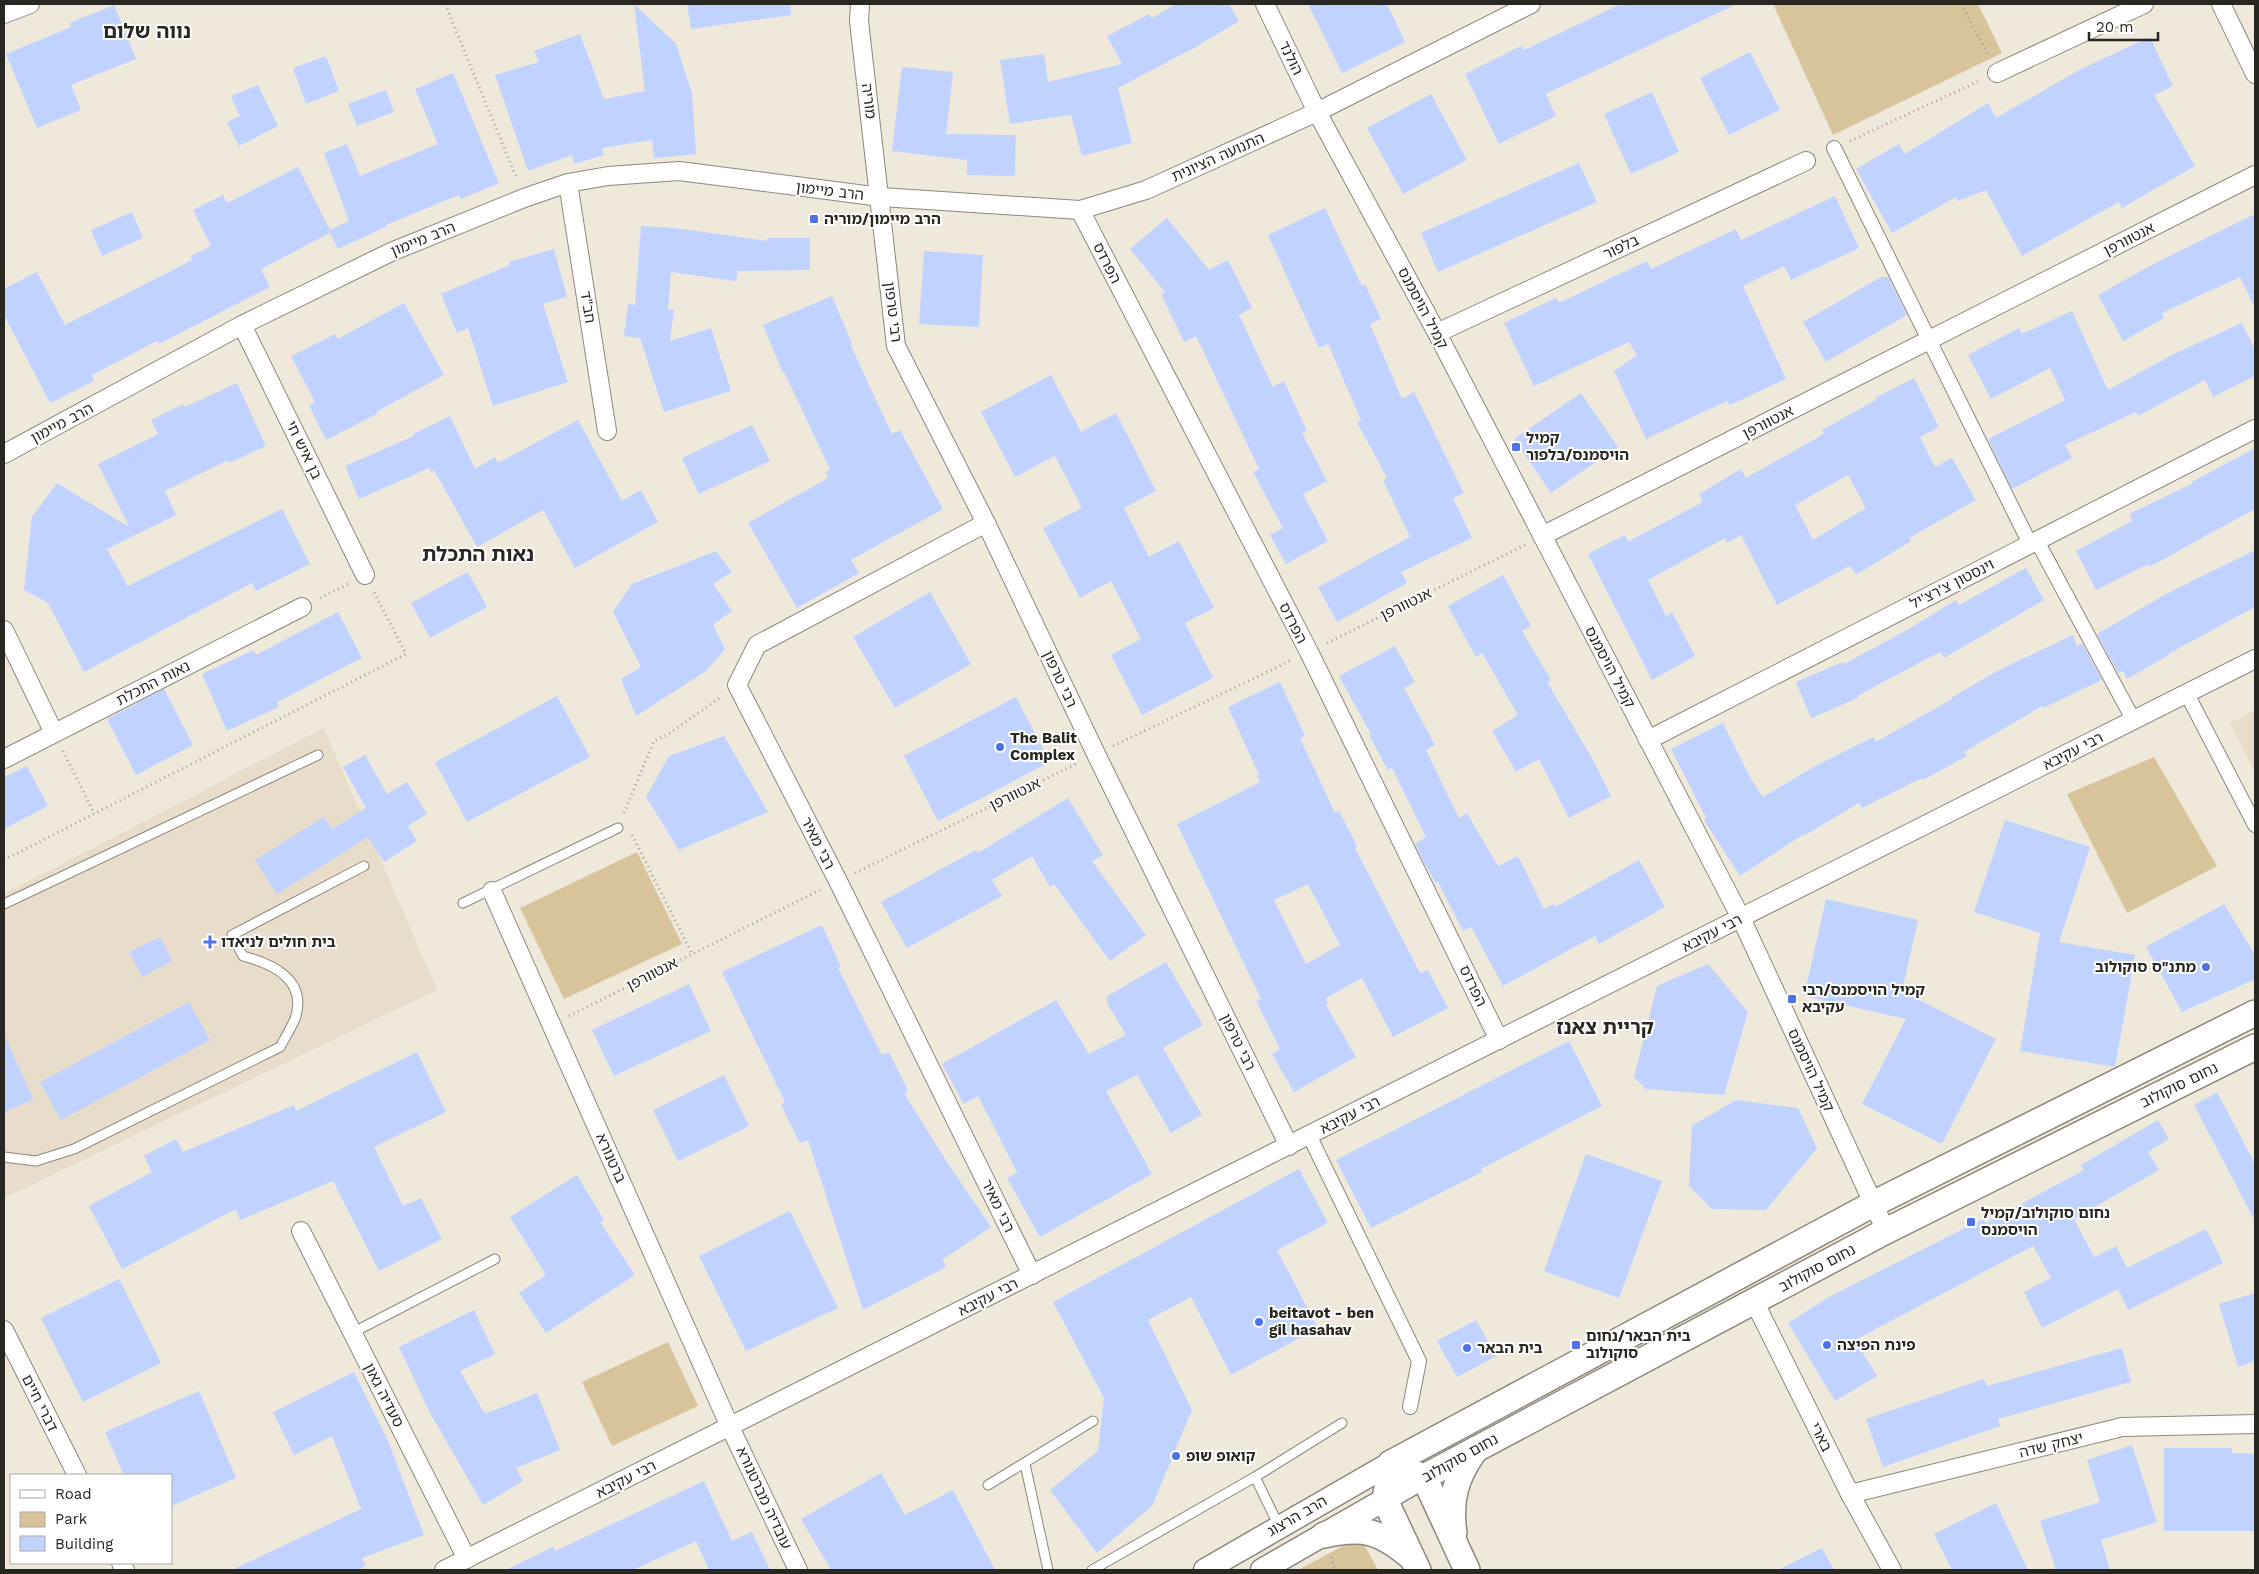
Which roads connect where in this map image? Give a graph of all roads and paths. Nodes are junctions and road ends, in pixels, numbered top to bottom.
1 (30, 4) edge
2 (445, 4) edge
3 (860, 4) edge
4 (1265, 4) edge
5 (1531, 4) edge
6 (1961, 4) edge
7 (2144, 4) edge
8 (2221, 4) edge
9 (4, 14) edge
10 (1997, 72) junction
11 (2255, 74) edge
12 (1317, 112) junction
13 (1834, 148) joint
14 (1806, 161) dead end
15 (2255, 175) edge
16 (568, 183) junction
17 (881, 197) junction
18 (524, 198) junction
19 (1080, 210) junction
20 (242, 325) junction
21 (1437, 334) junction
22 (1930, 340) junction
23 (2255, 429) edge
24 (607, 432) dead end
25 (4, 454) edge
26 (986, 523) junction
27 (1542, 536) junction
28 (2034, 543) junction
29 (365, 575) junction
30 (302, 607) joint
31 (4, 630) edge
32 (1308, 652) junction
33 (2255, 659) edge
34 (737, 685) junction
35 (2187, 694) junction
36 (2134, 720) junction
37 (54, 733) junction
38 (1648, 740) junction
39 (1096, 754) junction
40 (318, 755) dead end
41 (4, 759) edge
42 (94, 813) junction
43 (622, 817) junction
44 (2255, 825) edge
45 (618, 828) joint
46 (4, 860) edge
47 (364, 866) dead end
48 (838, 881) junction
49 (492, 891) junction
50 (463, 903) dead end
51 (4, 904) edge
52 (1741, 918) junction
53 (692, 954) junction
54 (2255, 1013) edge
55 (552, 1024) junction
56 (1499, 1040) junction
57 (2255, 1047) edge
58 (1309, 1135) junction
59 (1289, 1146) junction
60 (4, 1158) edge
61 (1873, 1204) junction
62 (301, 1231) dead end
63 (1886, 1231) junction
64 (495, 1259) dead end
65 (1032, 1275) junction
66 (1754, 1301) junction
67 (4, 1330) edge
68 (352, 1332) junction
69 (1410, 1407) dead end
70 (1093, 1421) dead end
71 (1342, 1423) dead end
72 (2255, 1424) edge
73 (730, 1426) junction
74 (1476, 1448) junction
75 (1390, 1463) junction
76 (1025, 1464) junction
77 (76, 1474) edge
78 (1255, 1476) junction
79 (1424, 1477) junction
80 (988, 1485) dead end
81 (1850, 1494) junction
82 (1385, 1500) junction
83 (1279, 1526) junction
84 (1324, 1535) junction
85 (1456, 1545) junction
86 (467, 1559) junction
87 (1415, 1564) edge
88 (444, 1570) edge
89 (798, 1570) edge
90 (1048, 1570) edge
91 (1092, 1570) edge
92 (1205, 1570) edge
93 (1262, 1570) edge
94 (1467, 1570) edge
95 (1892, 1570) edge

1 - 9 street
2 - 18 path
3 - 17 street, מוריה
4 - 12 street, הולנד
5 - 12 street, התנועה הציונית
6 - 10 path
7 - 10 street
8 - 11 street
10 - 13 path
12 - 19 street, התנועה הציונית
12 - 21 street, קמיל הויסמנס
13 - 22 street
14 - 21 street, בלפור
15 - 22 street, אנטוורפן
16 - 17 street, הרב מיימון
16 - 18 street, הרב מיימון
16 - 24 street, חב"ד
17 - 19 street, התנועה הציונית
17 - 26 street, רבי טרפון
18 - 20 street, הרב מיימון
19 - 32 street, הפרדס
20 - 25 street, הרב מיימון
20 - 29 street, בן איש חי
21 - 27 street, קמיל הויסמנס
22 - 27 street, אנטוורפן
22 - 28 street
23 - 28 street, וינסטון צ'רצ'יל
26 - 34 street
26 - 39 street, רבי טרפון
27 - 32 path, אנטוורפן
27 - 38 street, קמיל הויסמנס
28 - 36 street
28 - 38 street, וינסטון צ'רצ'יל
29 - 30 path
29 - 42 path
30 - 37 street, נאות התכלת
31 - 37 street
32 - 39 path, אנטוורפן
32 - 56 street, הפרדס
33 - 35 street, רבי עקיבא
34 - 43 path
34 - 48 street, רבי מאיר
35 - 36 street, רבי עקיבא
35 - 44 street
36 - 52 street, רבי עקיבא
37 - 41 street, נאות התכלת
37 - 42 path
38 - 52 street, קמיל הויסמנס
39 - 48 path, אנטוורפן
39 - 59 street, רבי טרפון
40 - 51 lane
42 - 46 path
43 - 45 path
43 - 53 path
45 - 49 lane
47 - 60 lane
48 - 53 path, אנטוורפן
48 - 65 street, רבי מאיר
49 - 50 lane
49 - 55 street, ברטנורא
52 - 56 street, רבי עקיבא
52 - 61 street, קמיל הויסמנס
53 - 55 path, אנטוורפן
54 - 61 main road, נחום סוקולוב
55 - 73 street, ברטנורא
56 - 58 street, רבי עקיבא
57 - 63 main road, נחום סוקולוב
58 - 59 street, רבי עקיבא
58 - 69 street
59 - 65 street, רבי עקיבא
61 - 63 street, קמיל הויסמנס
61 - 75 main road, נחום סוקולוב
62 - 68 street, סעדיה גאון
63 - 66 main road, נחום סוקולוב
64 - 68 lane
65 - 73 street, רבי עקיבא
66 - 74 main road, נחום סוקולוב
66 - 81 street, בארי
67 - 77 street, דברי חיים
68 - 86 street, סעדיה גאון
70 - 76 lane
71 - 78 lane
72 - 81 street, יצחק שדה
73 - 86 street, רבי עקיבא
73 - 89 street, עובדיה מברטנורא
74 - 79 main road, נחום סוקולוב
74 - 85 main road
75 - 79 main road
75 - 82 main road
75 - 83 street, הרב הרצוג
76 - 80 lane
76 - 90 lane
78 - 83 lane
78 - 91 lane
79 - 82 street, נחום סוקולוב
79 - 85 main road
81 - 95 street, בארי
82 - 84 street, הרב הרצוג
82 - 87 main road
83 - 92 street, הרב הרצוג
84 - 87 main road
84 - 93 street, הרב הרצוג
85 - 94 main road
86 - 88 street, רבי עקיבא

